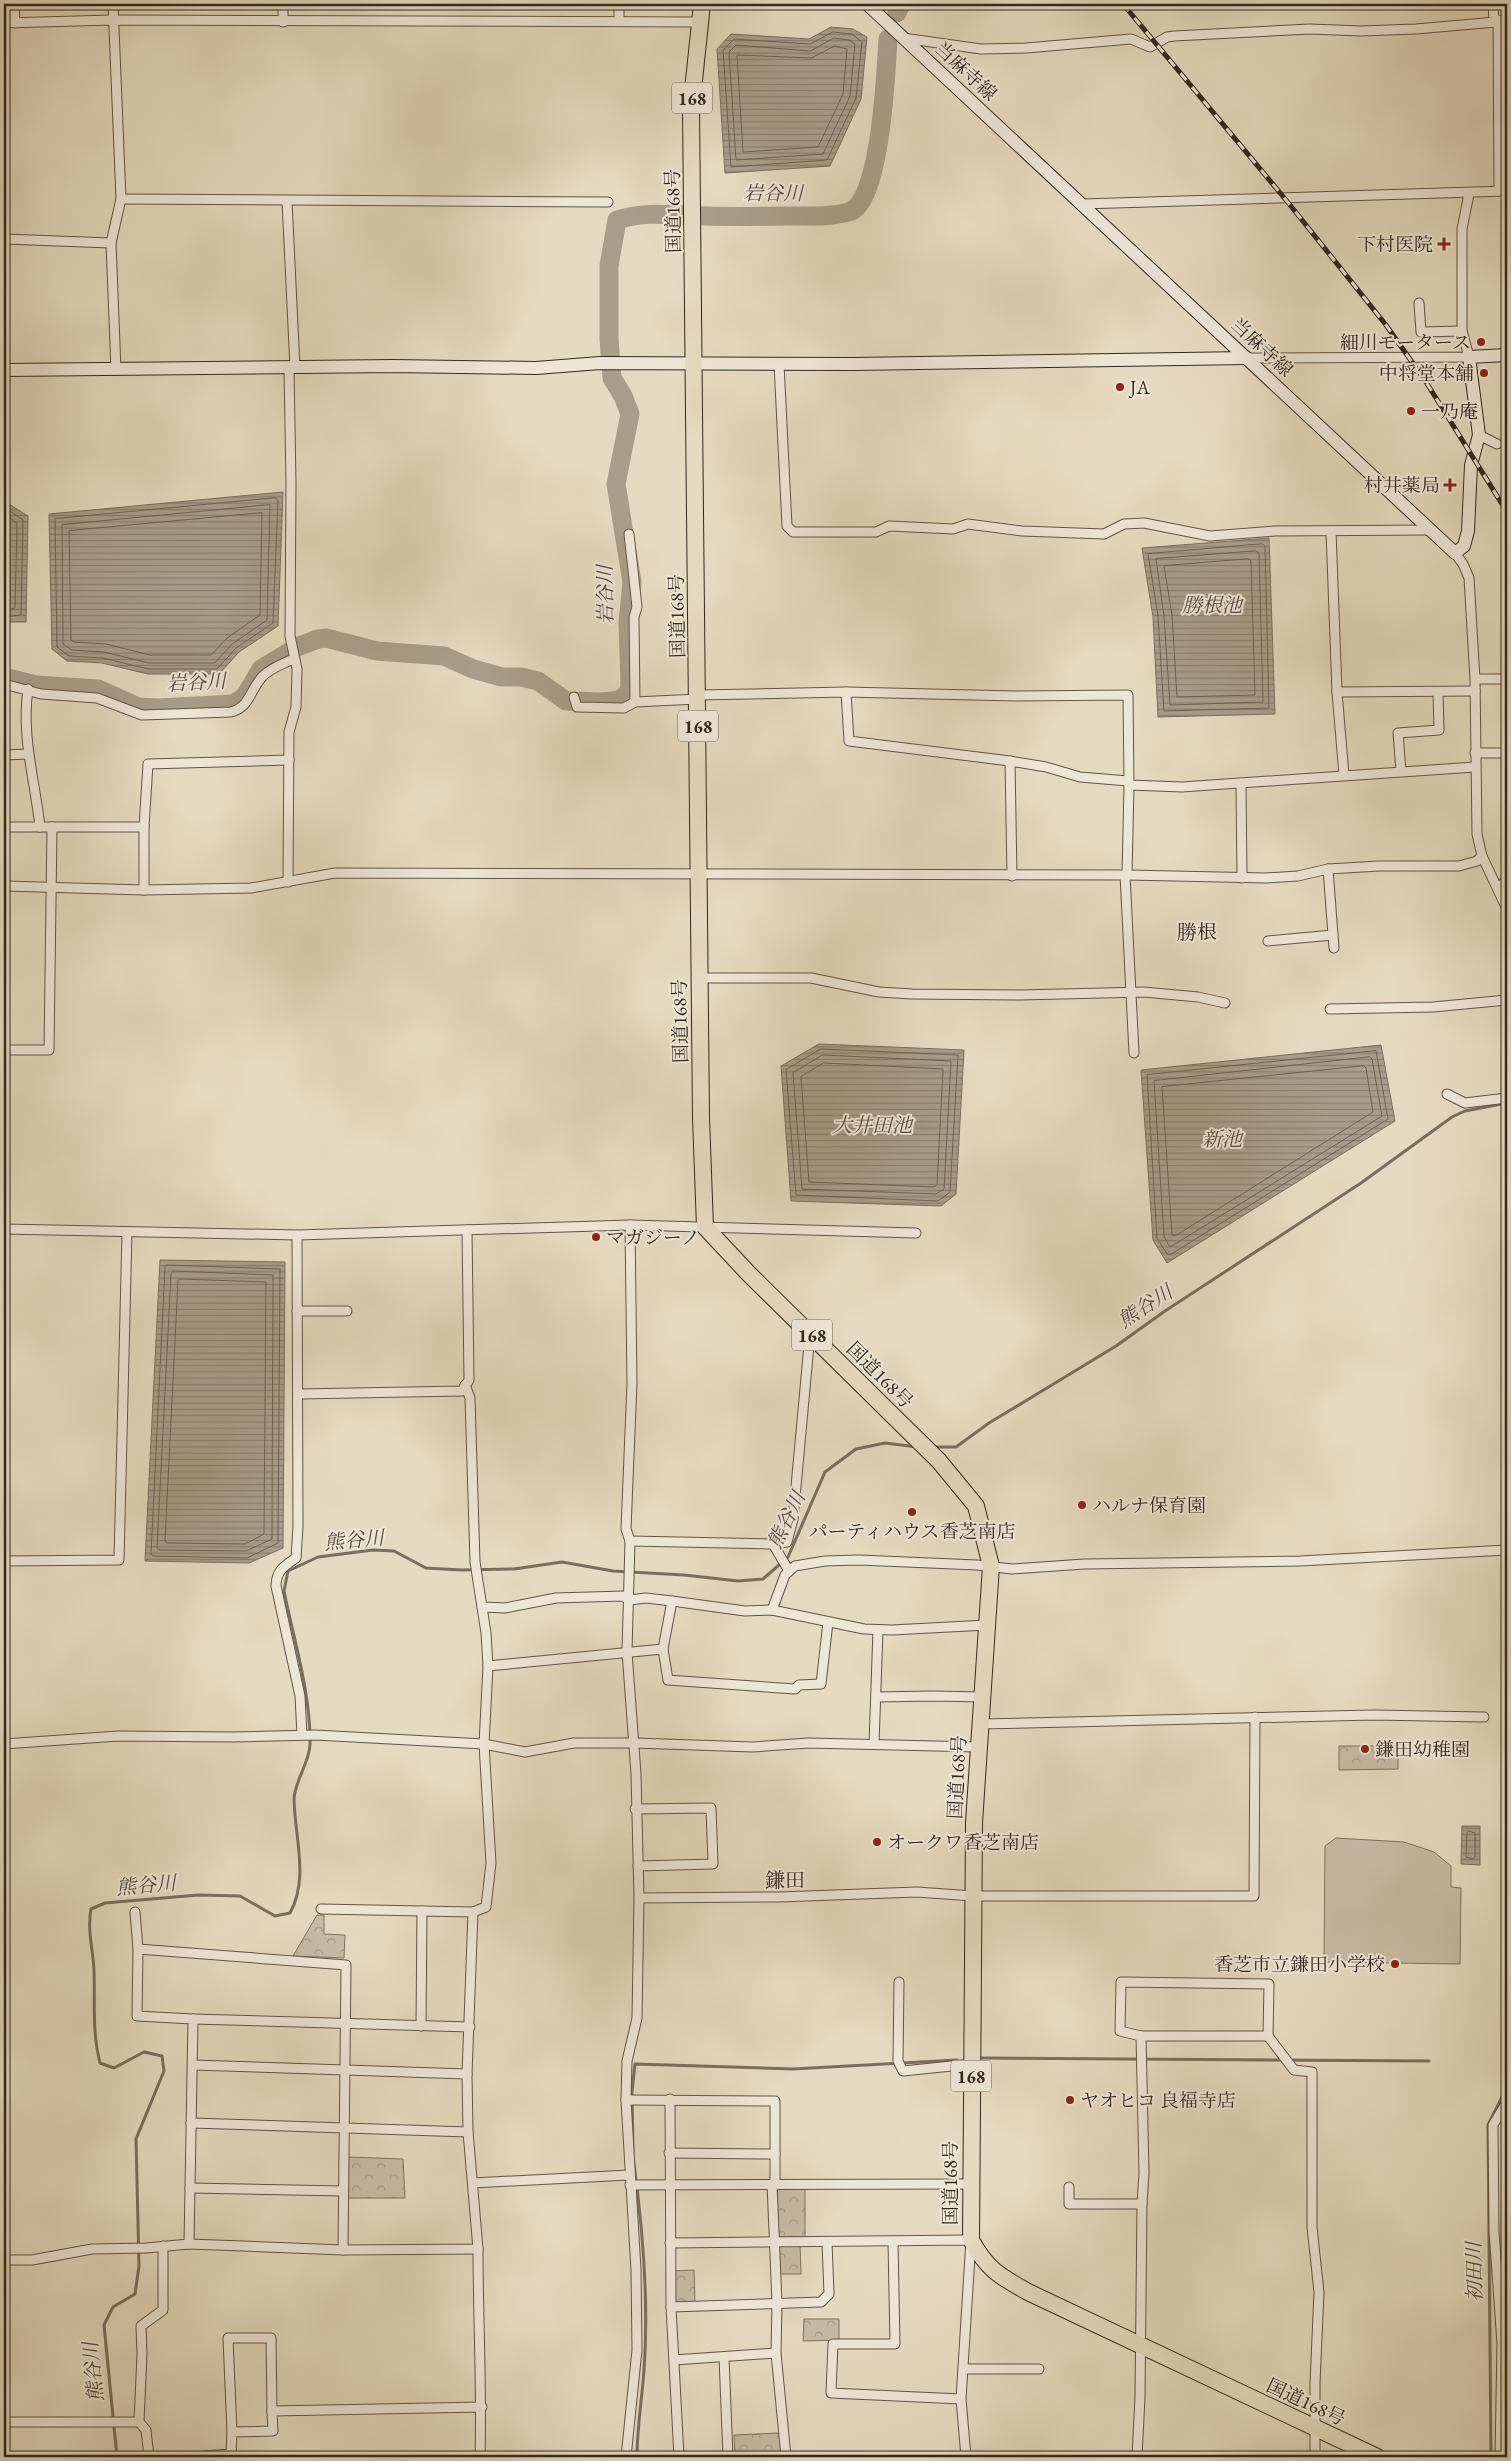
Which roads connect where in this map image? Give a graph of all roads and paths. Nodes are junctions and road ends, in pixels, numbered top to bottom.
1 (14, 4) edge
2 (113, 4) edge
3 (283, 4) edge
4 (619, 4) edge
5 (702, 4) edge
6 (867, 4) edge
7 (1493, 4) edge
8 (112, 20) junction
9 (619, 21) junction
10 (1500, 21) edge
11 (283, 22) junction
12 (700, 22) junction
13 (4, 23) edge
14 (15, 23) junction
15 (903, 38) junction
16 (1503, 191) edge
17 (1469, 194) junction
18 (121, 199) junction
19 (287, 201) junction
20 (608, 202) dead end
21 (1082, 204) junction
22 (4, 239) edge
23 (111, 243) junction
24 (1419, 302) dead end
25 (1462, 331) junction
26 (1507, 355) edge
27 (1469, 356) junction
28 (1247, 358) junction
29 (693, 363) junction
30 (779, 364) junction
31 (292, 368) junction
32 (4, 370) edge
33 (116, 370) junction
34 (1478, 434) junction
35 (1497, 444) dead end
36 (1431, 530) junction
37 (1331, 531) junction
38 (629, 534) dead end
39 (1455, 553) junction
40 (293, 659) junction
41 (1475, 679) junction
42 (1507, 679) edge
43 (4, 684) edge
44 (28, 689) junction
45 (1475, 691) junction
46 (846, 692) junction
47 (1337, 692) junction
48 (1438, 692) junction
49 (574, 697) dead end
50 (698, 697) junction
51 (635, 702) junction
52 (1475, 753) junction
53 (1507, 753) edge
54 (29, 754) junction
55 (4, 756) edge
56 (289, 760) junction
57 (1010, 761) junction
58 (1474, 767) junction
59 (1401, 771) junction
60 (1344, 775) junction
61 (1241, 782) junction
62 (1129, 783) junction
63 (4, 827) edge
64 (40, 827) junction
65 (52, 827) junction
66 (144, 828) junction
67 (1482, 856) junction
68 (1328, 869) junction
69 (699, 873) junction
70 (1126, 875) junction
71 (1012, 876) junction
72 (1242, 878) junction
73 (1507, 879) edge
74 (288, 882) junction
75 (4, 886) edge
76 (52, 887) junction
77 (1499, 888) junction
78 (144, 890) junction
79 (1507, 909) edge
80 (1333, 936) junction
81 (1268, 941) dead end
82 (1334, 948) dead end
83 (700, 978) junction
84 (1131, 993) junction
85 (1507, 1000) edge
86 (1225, 1003) dead end
87 (1330, 1009) dead end
88 (4, 1050) edge
89 (1134, 1054) dead end
90 (1447, 1094) dead end
91 (1507, 1098) edge
92 (630, 1226) junction
93 (705, 1226) junction
94 (4, 1229) edge
95 (467, 1230) junction
96 (127, 1232) junction
97 (916, 1233) dead end
98 (297, 1235) junction
99 (347, 1310) dead end
100 (297, 1311) junction
101 (810, 1334) junction
102 (465, 1385) junction
103 (299, 1394) junction
104 (630, 1541) junction
105 (774, 1548) junction
106 (1507, 1550) edge
107 (4, 1561) edge
108 (991, 1566) junction
109 (789, 1571) junction
110 (629, 1600) junction
111 (672, 1601) junction
112 (482, 1607) junction
113 (772, 1610) junction
114 (828, 1622) junction
115 (987, 1625) junction
116 (878, 1630) junction
117 (663, 1649) junction
118 (627, 1652) junction
119 (488, 1666) junction
120 (876, 1697) junction
121 (983, 1697) junction
122 (1254, 1717) junction
123 (1484, 1717) dead end
124 (980, 1724) junction
125 (302, 1735) junction
126 (634, 1742) junction
127 (4, 1744) edge
128 (484, 1744) junction
129 (874, 1744) junction
130 (978, 1747) junction
131 (635, 1809) junction
132 (638, 1866) junction
133 (973, 1896) junction
134 (639, 1898) junction
135 (320, 1909) dead end
136 (422, 1911) junction
137 (136, 1912) dead end
138 (473, 1912) junction
139 (138, 1949) junction
140 (899, 1982) dead end
141 (193, 2019) junction
142 (344, 2024) junction
143 (422, 2026) junction
144 (470, 2027) junction
145 (1141, 2036) junction
146 (1268, 2036) junction
147 (972, 2064) junction
148 (193, 2065) junction
149 (344, 2070) junction
150 (467, 2074) junction
151 (670, 2099) junction
152 (626, 2100) junction
153 (1507, 2102) edge
154 (191, 2123) junction
155 (344, 2128) junction
156 (468, 2132) junction
157 (669, 2153) junction
158 (775, 2154) junction
159 (629, 2175) junction
160 (473, 2183) junction
161 (773, 2184) junction
162 (970, 2184) junction
163 (630, 2186) junction
164 (670, 2187) junction
165 (1069, 2187) dead end
166 (190, 2188) junction
167 (343, 2191) junction
168 (1142, 2204) junction
169 (971, 2240) junction
170 (774, 2242) junction
171 (827, 2242) junction
172 (893, 2242) junction
173 (670, 2243) junction
174 (189, 2244) junction
175 (163, 2246) junction
176 (478, 2249) junction
177 (343, 2250) junction
178 (4, 2260) edge
179 (777, 2303) junction
180 (671, 2307) junction
181 (1140, 2345) junction
182 (776, 2353) junction
183 (724, 2357) junction
184 (674, 2360) junction
185 (963, 2369) junction
186 (1039, 2369) dead end
187 (961, 2399) junction
188 (482, 2407) junction
189 (272, 2411) junction
190 (4, 2422) edge
191 (139, 2422) junction
192 (1315, 2428) junction
193 (232, 2432) junction
194 (149, 2457) edge
195 (191, 2457) edge
196 (480, 2457) edge
197 (626, 2457) edge
198 (679, 2457) edge
199 (728, 2457) edge
200 (786, 2457) edge
201 (966, 2457) edge
202 (1137, 2457) edge
203 (1315, 2457) edge
204 (1377, 2457) edge
205 (1500, 2457) edge

1 - 14 street
2 - 8 street
3 - 11 street
4 - 9 street
5 - 12 highway, 国道168号 / 168
6 - 15 street, 当麻寺線
7 - 10 street
8 - 11 street
8 - 14 street
8 - 18 street
9 - 11 street
9 - 12 street
10 - 15 street
10 - 16 street
12 - 29 highway, 国道168号 / 168
13 - 14 street
15 - 21 street, 当麻寺線
16 - 17 street
17 - 21 street
17 - 25 street
18 - 19 street
18 - 23 street
19 - 20 street
19 - 31 street
21 - 28 street, 当麻寺線
22 - 23 street
23 - 33 street
24 - 25 street
25 - 27 street
26 - 27 street
27 - 28 street
27 - 34 street
28 - 30 street
28 - 36 street, 当麻寺線
29 - 30 street
29 - 31 street
29 - 50 highway, 国道168号 / 168
30 - 37 street
31 - 33 street
31 - 40 street
32 - 33 street
34 - 35 street
34 - 39 street
36 - 37 street
36 - 39 street, 当麻寺線
37 - 47 street
38 - 51 street
39 - 41 street
40 - 44 street
40 - 56 street
41 - 42 street
41 - 45 street
43 - 44 street
44 - 54 street
45 - 48 street
45 - 52 street
46 - 50 street
46 - 57 street
46 - 62 street
47 - 48 street
47 - 60 street
48 - 59 street
49 - 51 street
50 - 51 street
50 - 69 highway, 国道168号 / 168
52 - 53 street
52 - 58 street
54 - 55 street
54 - 64 street
56 - 66 street
56 - 74 street
57 - 62 street
57 - 71 street
58 - 59 street
58 - 67 street
59 - 60 street
60 - 61 street
61 - 62 street
61 - 72 street
62 - 70 street
63 - 64 street
64 - 65 street
65 - 66 street
65 - 76 street
66 - 78 street
67 - 68 street
67 - 77 street
68 - 72 street
68 - 80 street
69 - 71 street
69 - 74 street
69 - 83 highway, 国道168号 / 168
70 - 71 street
70 - 72 street
70 - 84 street
73 - 77 street
74 - 78 street
75 - 76 street
76 - 78 street
76 - 88 street
77 - 79 street
80 - 81 street
80 - 82 street
83 - 84 street
83 - 93 highway, 国道168号 / 168
84 - 86 street
84 - 89 street
85 - 87 street
90 - 91 street
92 - 93 street
92 - 95 street
92 - 104 street
93 - 97 street
93 - 101 highway, 国道168号 / 168
94 - 96 street
95 - 98 street
95 - 102 street
96 - 98 street
96 - 107 street
98 - 100 street
99 - 100 street
100 - 103 street
101 - 105 street
101 - 108 highway, 国道168号 / 168
102 - 103 street
102 - 112 street
103 - 125 street
104 - 105 street
104 - 110 street
105 - 109 street
106 - 108 street
108 - 109 street
108 - 115 highway, 国道168号 / 168
109 - 113 street
110 - 111 street
110 - 112 street
110 - 118 street
111 - 113 street
111 - 117 street
112 - 119 street
113 - 114 street
114 - 116 street
114 - 117 street
115 - 116 street
115 - 121 highway, 国道168号 / 168
116 - 120 street
117 - 118 street
118 - 119 street
118 - 126 street
119 - 128 street
120 - 121 street
120 - 129 street
121 - 124 highway, 国道168号 / 168
122 - 123 street
122 - 124 street
122 - 133 street
124 - 130 highway, 国道168号 / 168
125 - 127 street
125 - 128 street
126 - 128 street
126 - 129 street
126 - 131 street
128 - 138 street
129 - 130 street
130 - 133 highway, 国道168号 / 168
131 - 132 street
131 - 132 street
132 - 134 street
133 - 134 street
133 - 147 highway, 国道168号 / 168
134 - 152 street
135 - 136 street
136 - 138 street
136 - 143 street
137 - 139 street
138 - 144 street
139 - 141 street
139 - 142 street
140 - 147 street
141 - 142 street
141 - 148 street
142 - 143 street
142 - 149 street
143 - 144 street
144 - 150 street
145 - 146 street
145 - 146 street
145 - 168 street
146 - 192 street
147 - 162 highway, 国道168号 / 168
148 - 149 street
148 - 154 street
149 - 150 street
149 - 155 street
150 - 156 street
151 - 152 street
151 - 157 street
151 - 158 street
152 - 159 street
153 - 205 street
154 - 155 street
154 - 166 street
155 - 156 street
155 - 167 street
156 - 160 street
157 - 158 street
157 - 164 street
158 - 161 street
159 - 160 street
159 - 163 street
160 - 176 street
161 - 162 street
161 - 164 street
161 - 170 street
162 - 169 highway, 国道168号 / 168
163 - 164 street
163 - 197 street
164 - 173 street
165 - 168 street
166 - 167 street
166 - 174 street
167 - 177 street
168 - 181 street
169 - 172 street
169 - 181 highway, 国道168号 / 168
169 - 185 street
170 - 171 street
170 - 173 street
170 - 179 street
171 - 172 street
171 - 179 street
172 - 187 street
173 - 180 street
174 - 175 street
174 - 177 street
175 - 178 street
175 - 191 street
176 - 177 street
176 - 188 street
179 - 180 street
179 - 182 street
180 - 184 street
181 - 192 highway, 国道168号 / 168
181 - 202 street
182 - 183 street
182 - 200 street
183 - 184 street
183 - 199 street
184 - 198 street
185 - 186 street
185 - 187 street
187 - 201 street
188 - 189 street
188 - 196 street
189 - 193 street
189 - 193 street
190 - 191 street
191 - 194 street
192 - 203 street
192 - 204 highway, 国道168号 / 168
193 - 195 street

